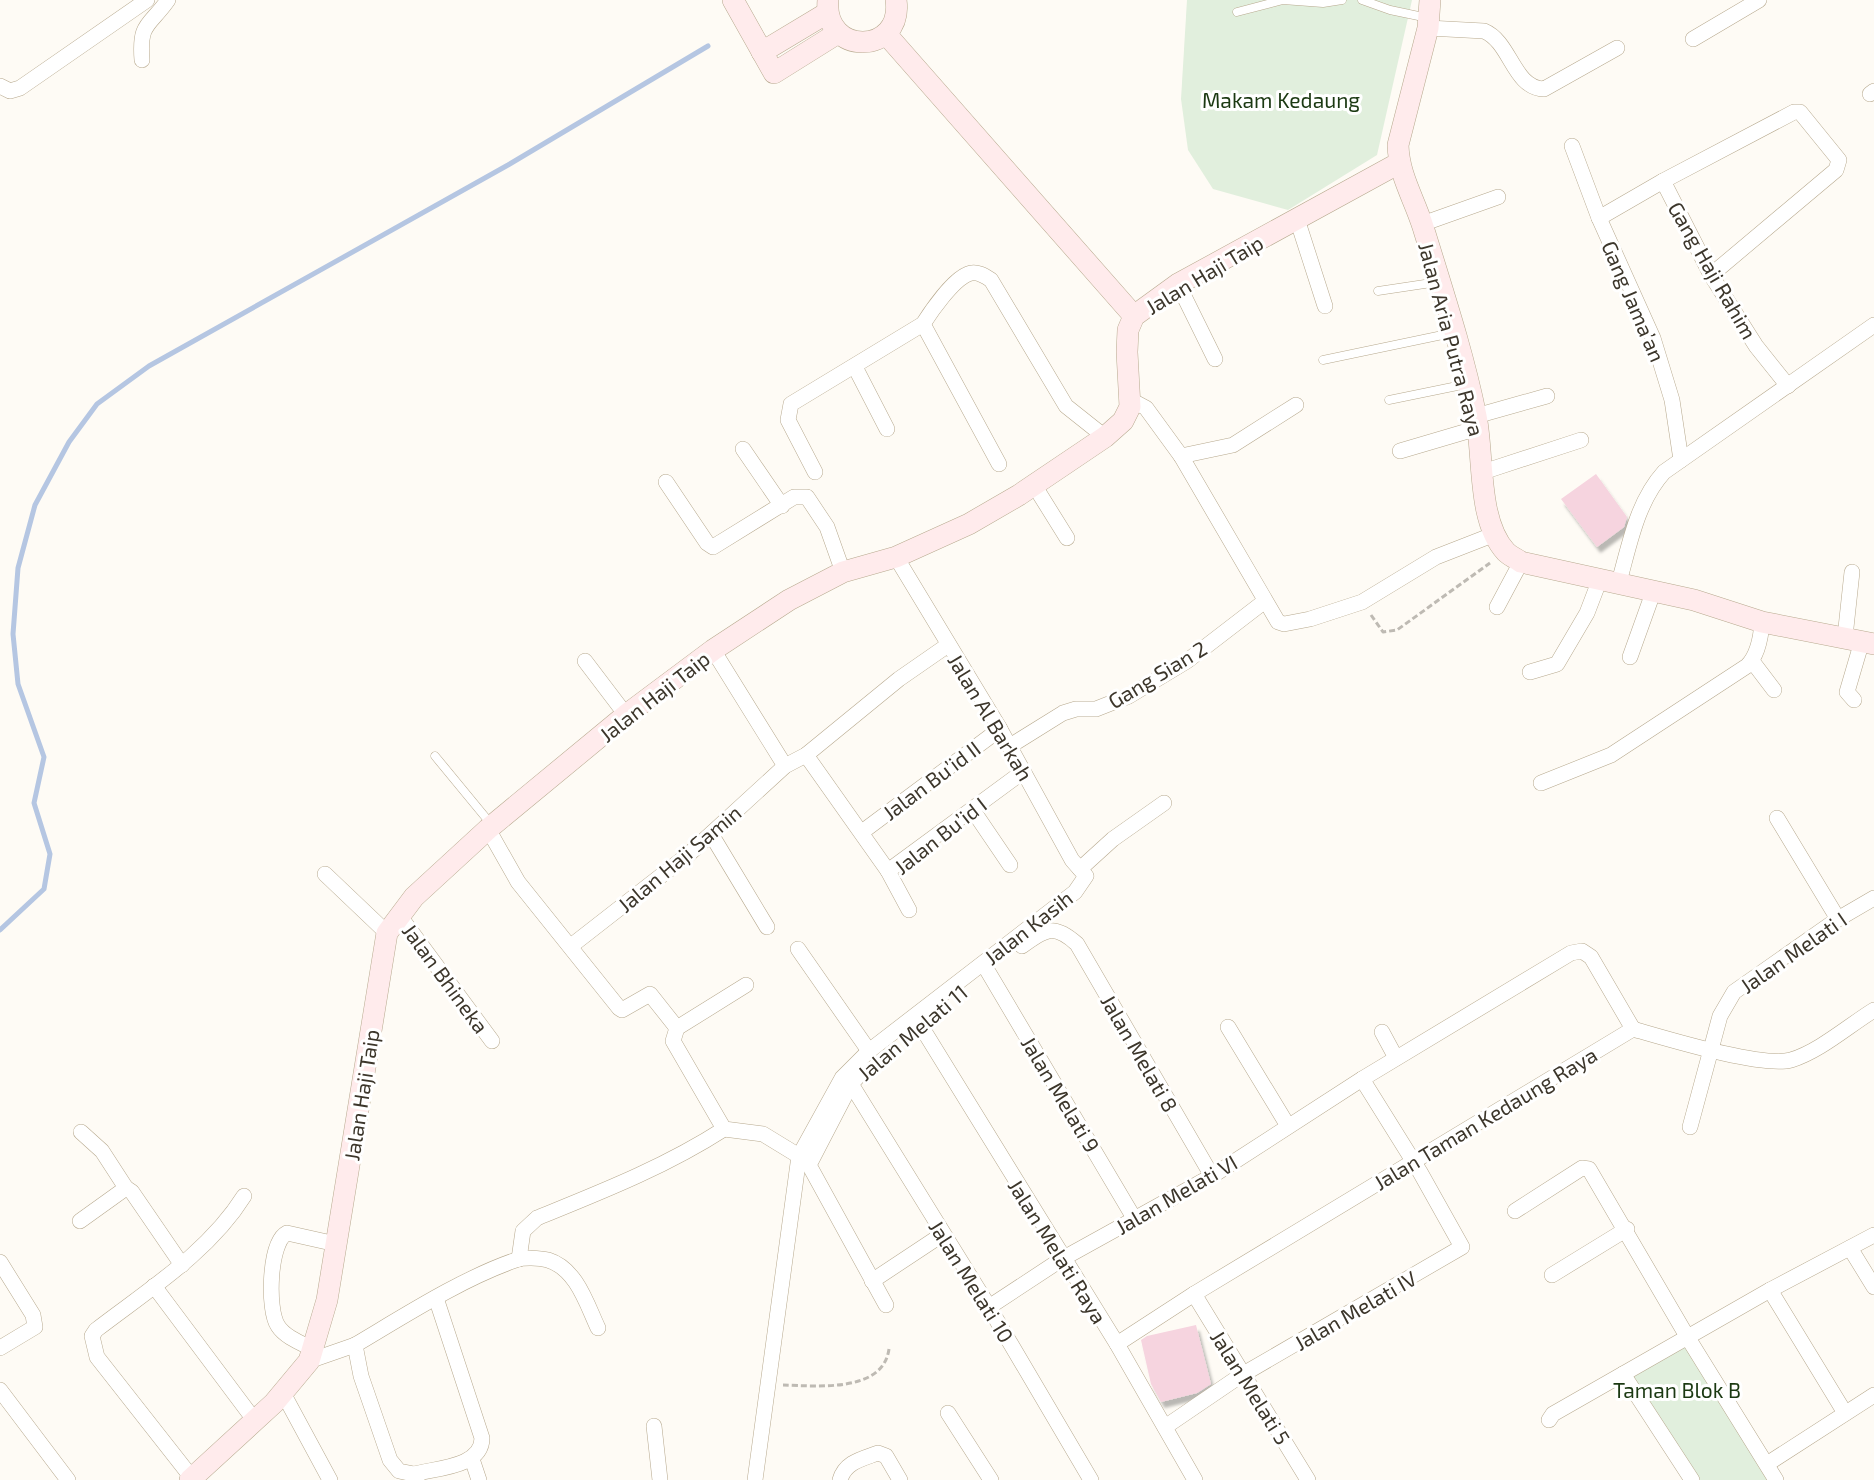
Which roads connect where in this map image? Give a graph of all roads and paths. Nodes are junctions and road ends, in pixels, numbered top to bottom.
1 (147, 0) edge
2 (168, 0) edge
3 (733, 0) edge
4 (896, 0) edge
5 (1342, 0) edge
6 (1362, 0) edge
7 (1759, 0) edge
8 (828, 7) edge
9 (1237, 12) dead end
10 (1429, 16) edge
11 (838, 33) junction
12 (886, 33) junction
13 (1694, 39) dead end
14 (1617, 48) dead end
15 (762, 52) junction
16 (142, 60) dead end
17 (0, 86) edge
18 (1572, 146) dead end
19 (1399, 162) junction
20 (1663, 181) junction
21 (1498, 197) dead end
22 (1599, 218) junction
23 (1297, 219) junction
24 (1422, 224) junction
25 (1711, 275) junction
26 (1439, 282) junction
27 (1178, 284) junction
28 (1378, 291) dead end
29 (1325, 306) dead end
30 (1134, 316) junction
31 (923, 324) junction
32 (1874, 325) edge
33 (1454, 333) junction
34 (1215, 359) dead end
35 (1323, 360) dead end
36 (855, 366) junction
37 (1468, 384) junction
38 (1788, 386) junction
39 (1547, 396) dead end
40 (1131, 400) junction
41 (1389, 400) dead end
42 (1296, 405) dead end
43 (1477, 422) junction
44 (887, 429) dead end
45 (1105, 437) junction
46 (1581, 440) dead end
47 (743, 449) dead end
48 (1400, 451) dead end
49 (1181, 456) junction
50 (1681, 460) junction
51 (999, 464) dead end
52 (815, 472) dead end
53 (1483, 472) junction
54 (666, 482) dead end
55 (1034, 485) junction
56 (782, 506) junction
57 (1495, 534) junction
58 (1067, 538) dead end
59 (896, 557) junction
60 (1514, 557) junction
61 (843, 572) junction
62 (1852, 572) dead end
63 (1610, 581) junction
64 (1654, 590) junction
65 (1265, 601) junction
66 (1362, 602) junction
67 (1497, 607) dead end
68 (1762, 622) junction
69 (1860, 641) edge
70 (948, 645) junction
71 (713, 650) junction
72 (1630, 657) dead end
73 (585, 661) dead end
74 (1752, 661) junction
75 (1530, 672) dead end
76 (1774, 690) dead end
77 (1854, 700) dead end
78 (626, 715) junction
79 (1000, 729) junction
80 (1010, 746) junction
81 (806, 755) junction
82 (435, 756) dead end
83 (785, 766) junction
84 (1024, 771) junction
85 (1541, 783) dead end
86 (1164, 803) dead end
87 (972, 809) junction
88 (1777, 818) dead end
89 (491, 828) junction
90 (862, 832) junction
91 (711, 834) junction
92 (1010, 865) dead end
93 (888, 871) junction
94 (1083, 872) junction
95 (325, 874) dead end
96 (1874, 898) edge
97 (909, 910) dead end
98 (399, 915) junction
99 (1838, 919) junction
100 (766, 927) dead end
101 (1064, 932) joint
102 (387, 933) junction
103 (571, 946) junction
104 (798, 949) dead end
105 (987, 970) junction
106 (746, 985) dead end
107 (1874, 1010) edge
108 (919, 1023) junction
109 (1227, 1027) dead end
110 (676, 1028) junction
111 (1633, 1029) junction
112 (1382, 1032) dead end
113 (492, 1041) dead end
114 (1710, 1049) junction
115 (869, 1051) junction
116 (1396, 1058) junction
117 (1362, 1078) junction
118 (851, 1084) junction
119 (1288, 1126) junction
120 (1690, 1127) dead end
121 (724, 1129) junction
122 (81, 1132) dead end
123 (799, 1156) junction
124 (1413, 1160) junction
125 (1212, 1176) junction
126 (126, 1188) junction
127 (244, 1196) dead end
128 (1515, 1211) dead end
129 (1134, 1218) junction
130 (80, 1221) dead end
131 (1627, 1229) junction
132 (943, 1234) junction
133 (1874, 1235) edge
134 (336, 1244) junction
135 (1850, 1248) junction
136 (519, 1259) junction
137 (1062, 1259) junction
138 (0, 1262) edge
139 (182, 1265) junction
140 (1552, 1275) dead end
141 (872, 1281) junction
142 (154, 1286) junction
143 (1874, 1287) edge
144 (1770, 1290) junction
145 (1194, 1294) junction
146 (436, 1298) junction
147 (886, 1305) dead end
148 (989, 1307) junction
149 (598, 1328) dead end
150 (1688, 1338) junction
151 (1117, 1344) junction
152 (355, 1346) junction
153 (0, 1348) edge
154 (889, 1349) dead end
155 (311, 1355) junction
156 (1244, 1374) junction
157 (1623, 1374) junction
158 (769, 1384) junction
159 (0, 1390) edge
160 (283, 1392) junction
161 (1874, 1395) edge
162 (948, 1413) dead end
163 (1845, 1413) junction
164 (1549, 1420) dead end
165 (255, 1421) junction
166 (654, 1426) dead end
167 (1165, 1427) junction
168 (472, 1459) junction
169 (1771, 1475) edge
170 (416, 1477) edge
171 (191, 1479) edge
172 (1192, 1479) edge
173 (68, 1480) edge
174 (330, 1480) edge
175 (479, 1480) edge
176 (660, 1480) edge
177 (755, 1480) edge
178 (840, 1480) edge
179 (900, 1480) edge
180 (991, 1480) edge
181 (1091, 1480) edge
182 (1308, 1480) edge
183 (1692, 1480) edge

1 - 17 street
2 - 16 street
3 - 15 street
4 - 12 street
5 - 9 lane
6 - 10 lane
7 - 13 street
8 - 11 street
8 - 15 street
10 - 14 street
10 - 19 street, Jalan Aria Putra Raya
11 - 12 street
11 - 15 street
12 - 30 street
18 - 22 street, Gang Jama’an
19 - 23 street, Jalan Haji Taip
19 - 24 street, Jalan Aria Putra Raya
20 - 22 street
20 - 25 street, Gang Haji Rahim
20 - 25 street
21 - 24 street
22 - 50 street, Gang Jama’an
23 - 27 street, Jalan Haji Taip
23 - 29 street
24 - 26 street, Jalan Aria Putra Raya
25 - 38 street, Gang Haji Rahim
26 - 28 lane
26 - 33 street, Jalan Aria Putra Raya
27 - 30 street, Jalan Haji Taip
27 - 34 street
30 - 40 street, Jalan Haji Taip
31 - 36 street
31 - 45 street
31 - 51 street
32 - 38 street
33 - 35 lane
33 - 37 street, Jalan Aria Putra Raya
36 - 44 street
36 - 52 street
37 - 41 lane
37 - 43 street, Jalan Aria Putra Raya
38 - 50 street
39 - 43 street
40 - 45 street, Jalan Haji Taip
40 - 49 street
42 - 49 street
43 - 48 street
43 - 53 street, Jalan Aria Putra Raya
45 - 55 street, Jalan Haji Taip
46 - 53 street
47 - 56 street
49 - 65 street
50 - 63 street
53 - 57 street, Jalan Aria Putra Raya
54 - 56 street
55 - 58 street
55 - 59 street, Jalan Haji Taip
56 - 61 street
57 - 60 street, Jalan Aria Putra Raya
57 - 66 street
59 - 61 street, Jalan Haji Taip
59 - 70 street, Jalan Al Barkah
60 - 63 street
60 - 66 path
60 - 67 street
61 - 71 street, Jalan Haji Taip
62 - 69 street
63 - 64 street
63 - 75 street
64 - 68 street
64 - 72 street
65 - 66 street
65 - 80 street, Gang Sian 2
68 - 69 street
68 - 74 street
69 - 77 street
70 - 79 street, Jalan Al Barkah
70 - 81 street, Jalan Haji Samin
71 - 78 street, Jalan Haji Taip
71 - 83 street
73 - 78 street
74 - 76 street
74 - 85 street
78 - 89 street, Jalan Haji Taip
79 - 80 street, Jalan Al Barkah
79 - 90 street, Jalan Bu’id II
80 - 84 street, Jalan Al Barkah
81 - 83 street, Jalan Haji Samin
81 - 90 street
82 - 89 lane
83 - 91 street, Jalan Haji Samin
84 - 87 street, Jalan Bu’id I
84 - 94 street, Jalan Al Barkah
86 - 94 street, Jalan Kasih
87 - 92 street
87 - 93 street, Jalan Bu’id I
88 - 99 street
89 - 98 street, Jalan Haji Taip
89 - 103 street
90 - 93 street
91 - 100 street
91 - 103 street, Jalan Haji Samin
93 - 97 street, Jalan Bu’id I
94 - 115 street, Jalan Kasih
95 - 102 street, Jalan Bhineka
96 - 99 street, Jalan Melati I
98 - 102 street, Jalan Haji Taip
98 - 113 street, Jalan Bhineka
99 - 114 street, Jalan Melati I
101 - 105 street, Jalan Melati 11
101 - 125 street, Jalan Melati 8
102 - 134 street, Jalan Haji Taip
103 - 110 street
104 - 115 street
105 - 108 street, Jalan Melati 11
105 - 129 street, Jalan Melati 9
106 - 110 street
107 - 114 street
108 - 118 street, Jalan Melati 11
108 - 137 street, Jalan Melati Raya
109 - 119 street
110 - 121 street
111 - 114 street
111 - 116 street, Jalan Melati VI
111 - 124 street, Jalan Taman Kedaung Raya
112 - 116 street
114 - 120 street, Jalan Melati I
115 - 123 street, Jalan Kasih
116 - 117 street, Jalan Melati VI
117 - 119 street, Jalan Melati VI
117 - 124 street
118 - 132 street, Jalan Melati 10
118 - 141 street, Jalan Melati 11
119 - 125 street, Jalan Melati VI
121 - 123 street
121 - 136 street
122 - 126 street
123 - 158 street
124 - 145 street, Jalan Taman Kedaung Raya
124 - 156 street, Jalan Melati IV
125 - 129 street, Jalan Melati VI
126 - 130 street
126 - 139 street
127 - 139 street
128 - 131 street
129 - 137 street, Jalan Melati VI
131 - 140 street
131 - 150 street
132 - 141 street
132 - 148 street, Jalan Melati 10
133 - 135 street
134 - 155 street, Jalan Haji Taip
134 - 155 street
135 - 143 street
135 - 144 street
136 - 146 street
136 - 149 street
137 - 148 street, Jalan Melati VI
137 - 151 street, Jalan Melati Raya
138 - 153 street
139 - 142 street
141 - 147 street, Jalan Melati 11
142 - 165 street
142 - 171 street
144 - 150 street
144 - 163 street
145 - 151 street, Jalan Taman Kedaung Raya
145 - 156 street, Jalan Melati 5
146 - 152 street
146 - 168 street
148 - 181 street, Jalan Melati 10
150 - 157 street
150 - 169 street
151 - 167 street, Jalan Melati Raya
152 - 155 street
152 - 170 street
154 - 158 path
155 - 160 street, Jalan Haji Taip
156 - 167 street, Jalan Melati IV
156 - 182 street, Jalan Melati 5
157 - 164 street
157 - 183 street
158 - 177 street
159 - 173 street
160 - 165 street, Jalan Haji Taip
160 - 174 street
161 - 163 street
162 - 180 street
163 - 169 street
165 - 171 street, Jalan Haji Taip
166 - 176 street
167 - 172 street, Jalan Melati Raya
168 - 170 street
168 - 175 street
178 - 179 street

